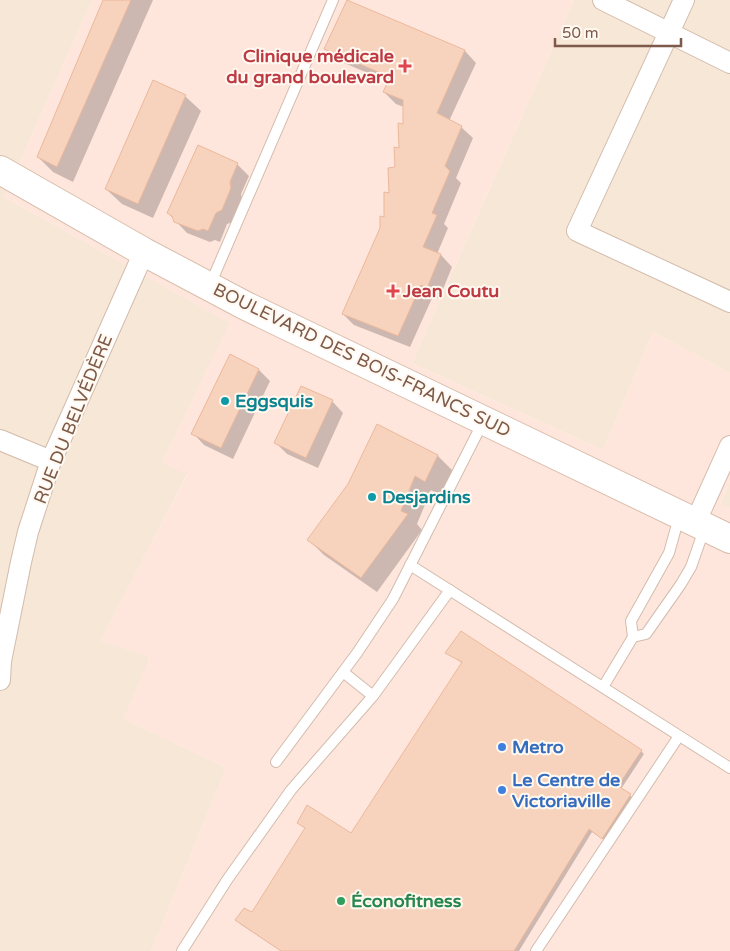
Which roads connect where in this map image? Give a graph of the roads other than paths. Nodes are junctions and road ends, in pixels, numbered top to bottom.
1 (333, 0) edge
2 (603, 0) edge
3 (684, 0) edge
4 (669, 33) junction
5 (730, 63) edge
6 (0, 170) edge
7 (144, 252) junction
8 (209, 286) junction
9 (730, 302) edge
10 (484, 420) junction
11 (0, 440) edge
12 (730, 446) edge
13 (52, 461) junction
14 (694, 521) junction
15 (730, 539) edge
16 (410, 565) junction
17 (450, 590) junction
18 (633, 637) junction
19 (0, 667) edge
20 (342, 672) junction
21 (603, 687) junction
22 (373, 696) junction
23 (680, 736) junction
24 (276, 762) dead end
25 (730, 768) edge
26 (182, 951) edge
27 (536, 951) edge

1 - 8 lane
2 - 4 street
3 - 4 street
4 - 5 street
4 - 9 street
6 - 7 street, BOULEVARD DES BOIS-FRANCS SUD
7 - 8 street, BOULEVARD DES BOIS-FRANCS SUD
7 - 13 street, RUE DU BELVÉDÈRE
8 - 10 street, BOULEVARD DES BOIS-FRANCS SUD
10 - 14 street, BOULEVARD DES BOIS-FRANCS SUD
10 - 16 lane
11 - 13 street
12 - 14 street
13 - 19 street, RUE DU BELVÉDÈRE
14 - 15 street, BOULEVARD DES BOIS-FRANCS SUD
14 - 18 lane
14 - 18 lane
16 - 17 lane
16 - 20 lane
17 - 21 lane
17 - 22 lane
18 - 21 lane
20 - 22 lane
20 - 24 lane
21 - 23 lane
22 - 26 lane
23 - 25 lane
23 - 27 lane

